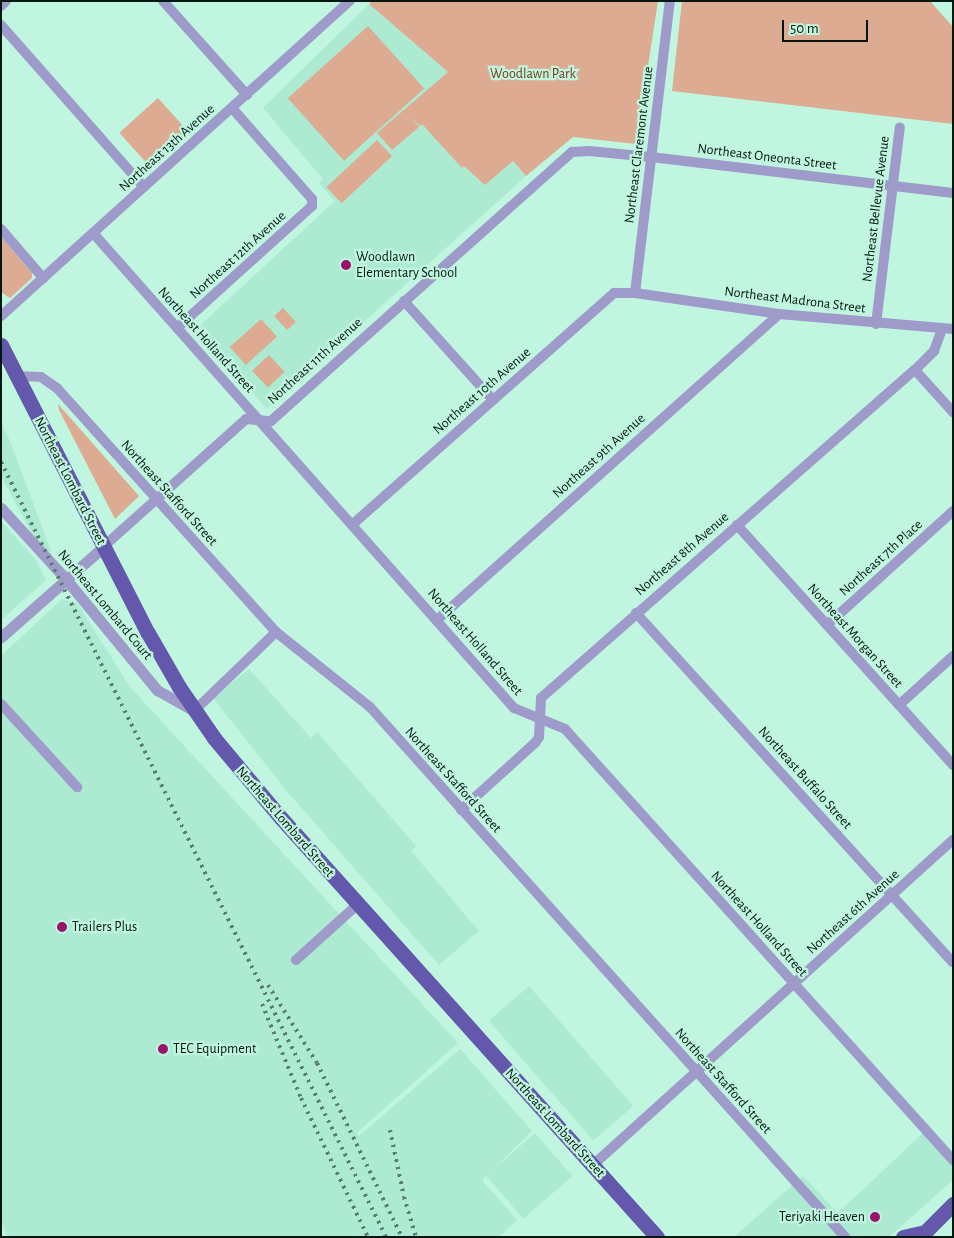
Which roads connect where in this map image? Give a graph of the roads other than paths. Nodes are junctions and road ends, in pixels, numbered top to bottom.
1 (6, 1) edge
2 (163, 1) edge
3 (670, 1) edge
4 (349, 2) edge
5 (1, 6) edge
6 (1, 25) edge
7 (247, 95) junction
8 (232, 108) junction
9 (900, 127) dead end
10 (577, 151) joint
11 (650, 157) junction
12 (892, 186) junction
13 (144, 187) junction
14 (953, 193) edge
15 (1, 229) edge
16 (93, 234) junction
17 (43, 278) junction
18 (635, 292) junction
19 (404, 301) junction
20 (780, 314) junction
21 (1, 316) edge
22 (876, 324) junction
23 (177, 328) junction
24 (942, 329) junction
25 (953, 329) edge
26 (1, 345) edge
27 (915, 370) junction
28 (16, 376) junction
29 (493, 400) junction
30 (953, 412) edge
31 (260, 420) junction
32 (156, 499) junction
33 (1, 508) edge
34 (953, 511) edge
35 (353, 524) junction
36 (737, 525) junction
37 (103, 547) junction
38 (65, 578) junction
39 (636, 613) junction
40 (437, 620) junction
41 (827, 625) junction
42 (276, 632) junction
43 (1, 637) edge
44 (953, 656) edge
45 (1, 704) edge
46 (899, 704) junction
47 (194, 711) junction
48 (539, 719) junction
49 (953, 765) edge
50 (77, 787) dead end
51 (461, 810) junction
52 (953, 840) edge
53 (892, 895) junction
54 (358, 904) junction
55 (296, 960) dead end
56 (953, 962) edge
57 (794, 983) junction
58 (696, 1071) junction
59 (953, 1160) edge
60 (593, 1165) junction
61 (953, 1204) edge
62 (921, 1235) edge
63 (657, 1237) edge
64 (845, 1237) edge
65 (903, 1237) edge

1 - 5 street
2 - 7 street
3 - 11 street, Northeast Claremont Avenue
4 - 7 street, Northeast 13th Avenue
6 - 13 street
7 - 8 street, Northeast 13th Avenue
8 - 13 street, Northeast 13th Avenue
8 - 23 street, Northeast 12th Avenue
9 - 12 street, Northeast Bellevue Avenue
10 - 11 street, Northeast Oneonta Street
10 - 19 street, Northeast 11th Avenue
11 - 12 street, Northeast Oneonta Street
11 - 18 street, Northeast Claremont Avenue
12 - 14 street, Northeast Oneonta Street
12 - 22 street, Northeast Bellevue Avenue
13 - 16 street, Northeast 13th Avenue
15 - 17 street
16 - 17 street, Northeast 13th Avenue
16 - 23 street, Northeast Holland Street
17 - 21 street, Northeast 13th Avenue
18 - 20 street, Northeast Madrona Street
18 - 29 street, Northeast 10th Avenue
19 - 29 street
19 - 31 street, Northeast 11th Avenue
20 - 22 street, Northeast Madrona Street
20 - 40 street, Northeast 9th Avenue
22 - 24 street, Northeast Madrona Street
23 - 31 street, Northeast Holland Street
24 - 25 street, Northeast Madrona Street
24 - 27 street, Northeast 8th Avenue
26 - 28 main road, Northeast Lombard Street
27 - 30 street
27 - 36 street, Northeast 8th Avenue
28 - 32 street, Northeast Stafford Street
28 - 37 main road, Northeast Lombard Street
29 - 35 street, Northeast 10th Avenue
31 - 32 street, Northeast 11th Avenue
31 - 35 street, Northeast Holland Street
32 - 37 street, Northeast 11th Avenue
32 - 42 street, Northeast Stafford Street
33 - 38 street, Northeast Lombard Court
34 - 41 street, Northeast 7th Place
35 - 40 street, Northeast Holland Street
36 - 39 street, Northeast 8th Avenue
36 - 41 street, Northeast Morgan Street
37 - 38 street, Northeast 11th Avenue
37 - 47 main road, Northeast Lombard Street
38 - 43 street, Northeast 11th Avenue
38 - 47 street, Northeast Lombard Court
39 - 48 street, Northeast 8th Avenue
39 - 53 street, Northeast Buffalo Street
40 - 48 street, Northeast Holland Street
41 - 46 street, Northeast Morgan Street
42 - 47 street
42 - 51 street, Northeast Stafford Street
44 - 46 street
45 - 50 street
46 - 49 street, Northeast Morgan Street
47 - 54 main road, Northeast Lombard Street
48 - 51 street, Northeast 8th Avenue
48 - 57 street, Northeast Holland Street
51 - 58 street, Northeast Stafford Street
52 - 53 street, Northeast 6th Avenue
53 - 56 street, Northeast Buffalo Street
53 - 57 street, Northeast 6th Avenue
54 - 55 street
54 - 60 main road, Northeast Lombard Street
57 - 58 street, Northeast 6th Avenue
57 - 59 street, Northeast Holland Street
58 - 60 street, Northeast 6th Avenue
58 - 64 street, Northeast Stafford Street
60 - 63 main road, Northeast Lombard Street
61 - 62 main road
62 - 65 main road

